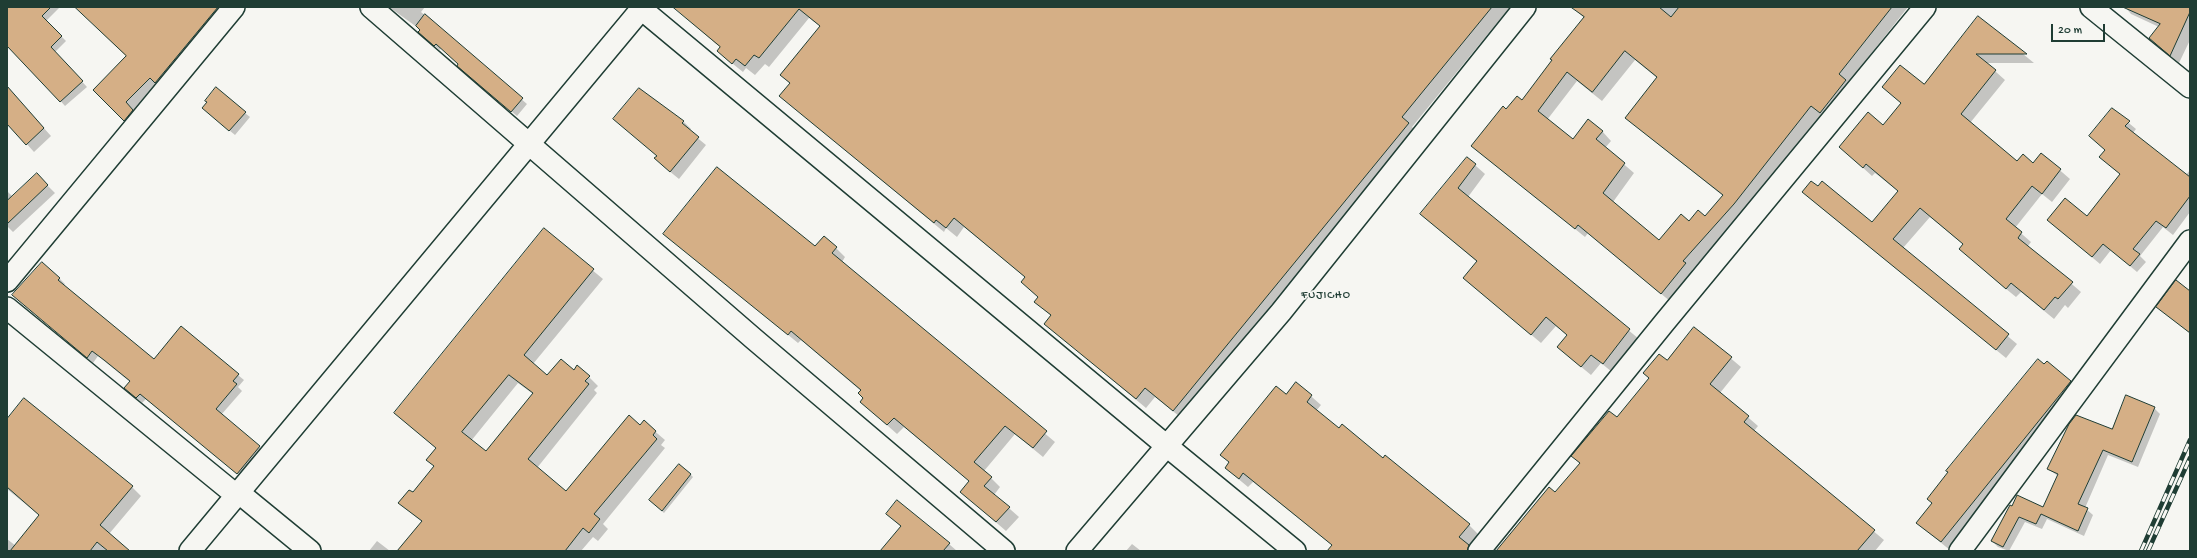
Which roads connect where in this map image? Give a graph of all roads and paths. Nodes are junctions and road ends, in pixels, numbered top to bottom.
1 (234, 7) edge
2 (371, 7) edge
3 (1525, 7) edge
4 (1925, 7) edge
5 (2091, 7) edge
6 (641, 8) edge
7 (2190, 87) edge
8 (530, 143) junction
9 (2190, 241) edge
10 (7, 281) edge
11 (7, 308) edge
12 (1168, 447) junction
13 (237, 494) junction
14 (190, 551) edge
15 (310, 551) edge
16 (1004, 551) edge
17 (1077, 551) edge
18 (1295, 551) edge
19 (1479, 551) edge
20 (1960, 551) edge

1 - 10 street
2 - 8 street
3 - 12 street
4 - 19 street
5 - 7 street
6 - 8 street
6 - 12 street
8 - 13 street
8 - 16 street
9 - 20 street
11 - 13 street
12 - 17 street
12 - 18 street
13 - 14 street
13 - 15 street

